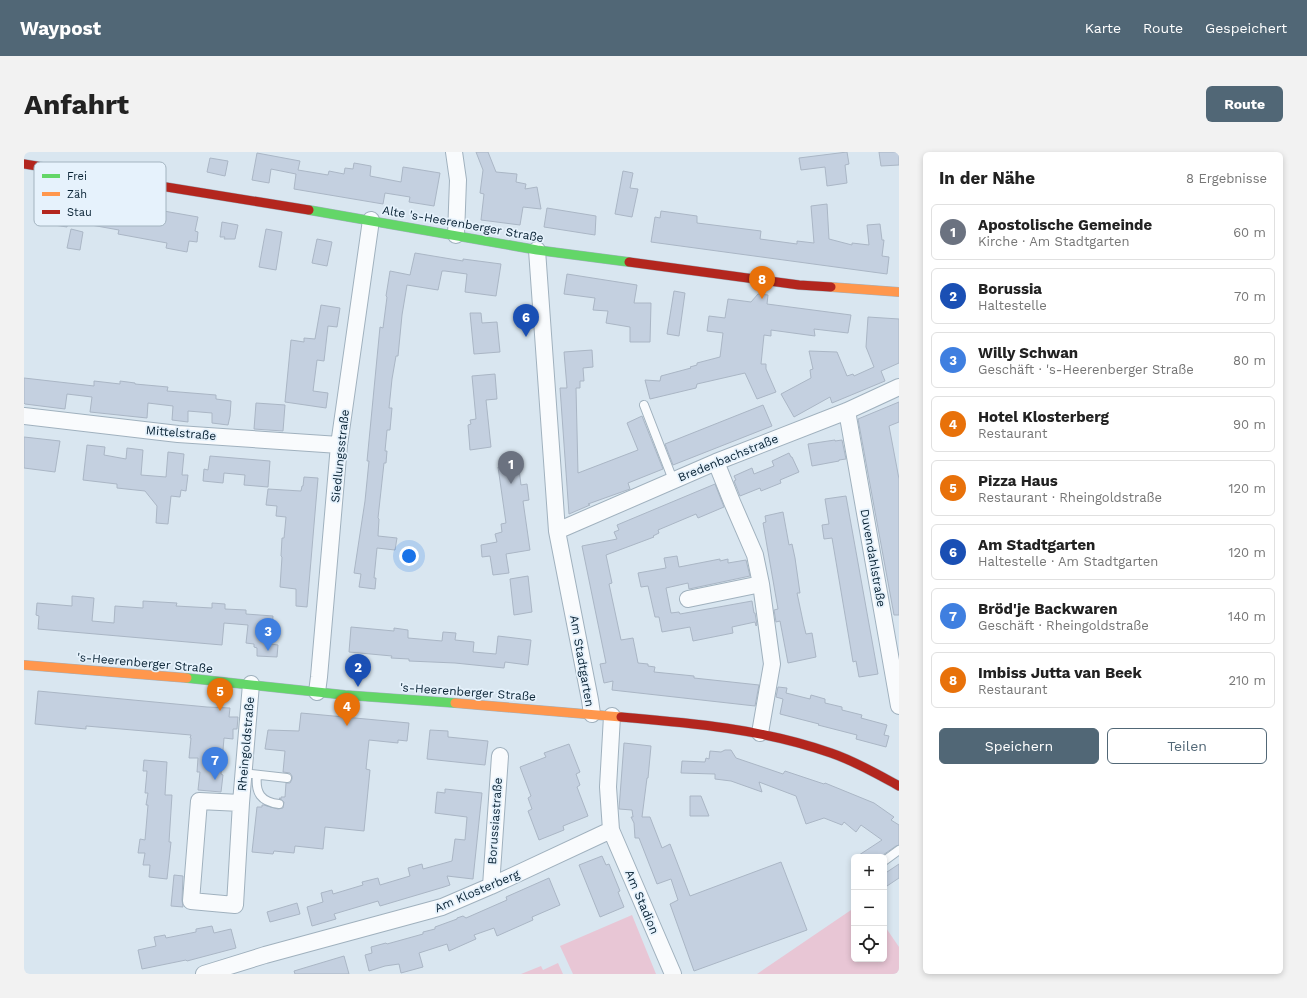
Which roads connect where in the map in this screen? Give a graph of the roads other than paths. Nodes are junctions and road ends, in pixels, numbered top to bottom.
1 (454, 152) edge
2 (24, 164) edge
3 (34, 166) edge
4 (166, 187) edge
5 (372, 220) junction
6 (456, 235) junction
7 (537, 250) junction
8 (899, 292) edge
9 (899, 387) edge
10 (644, 404) dead end
11 (847, 411) junction
12 (24, 416) edge
13 (339, 445) junction
14 (716, 462) junction
15 (673, 480) junction
16 (557, 531) junction
17 (761, 584) junction
18 (688, 599) dead end
19 (24, 665) edge
20 (251, 684) junction
21 (317, 692) junction
22 (899, 706) edge
23 (592, 714) junction
24 (612, 716) junction
25 (760, 733) junction
26 (500, 756) dead end
27 (250, 774) junction
28 (287, 778) dead end
29 (898, 781) edge
30 (240, 803) junction
31 (279, 804) dead end
32 (611, 830) junction
33 (899, 850) edge
34 (887, 859) edge
35 (491, 886) junction
36 (204, 974) edge
37 (673, 974) edge

1 - 6 street
2 - 3 street, Alte 's-Heerenberger Straße
4 - 5 street, Alte 's-Heerenberger Straße
5 - 6 street, Alte 's-Heerenberger Straße
5 - 13 street, Siedlungsstraße
6 - 7 street, Alte 's-Heerenberger Straße
7 - 8 street, Alte 's-Heerenberger Straße
7 - 16 street, Am Stadtgarten
9 - 11 street, Bredenbachstraße
10 - 15 lane
11 - 14 street, Bredenbachstraße
11 - 22 street, Duvendahlstraße
12 - 13 street, Mittelstraße
13 - 21 street, Siedlungsstraße
14 - 15 street, Bredenbachstraße
14 - 17 street
15 - 16 street, Bredenbachstraße
16 - 23 street, Am Stadtgarten
17 - 18 street
17 - 25 street
19 - 20 street, 's-Heerenberger Straße
20 - 21 street, 's-Heerenberger Straße
20 - 27 street, Rheingoldstraße
21 - 23 street, 's-Heerenberger Straße
23 - 24 street, 's-Heerenberger Straße
24 - 25 street, 's-Heerenberger Straße
24 - 32 street
25 - 29 street, 's-Heerenberger Straße
26 - 35 street, Borussiastraße
27 - 28 lane
27 - 30 street, Rheingoldstraße
27 - 31 lane
30 - 30 street, Rheingoldstraße
32 - 35 street, Am Klosterberg
32 - 37 street, Am Stadion
33 - 34 lane
35 - 36 street, Am Klosterberg

